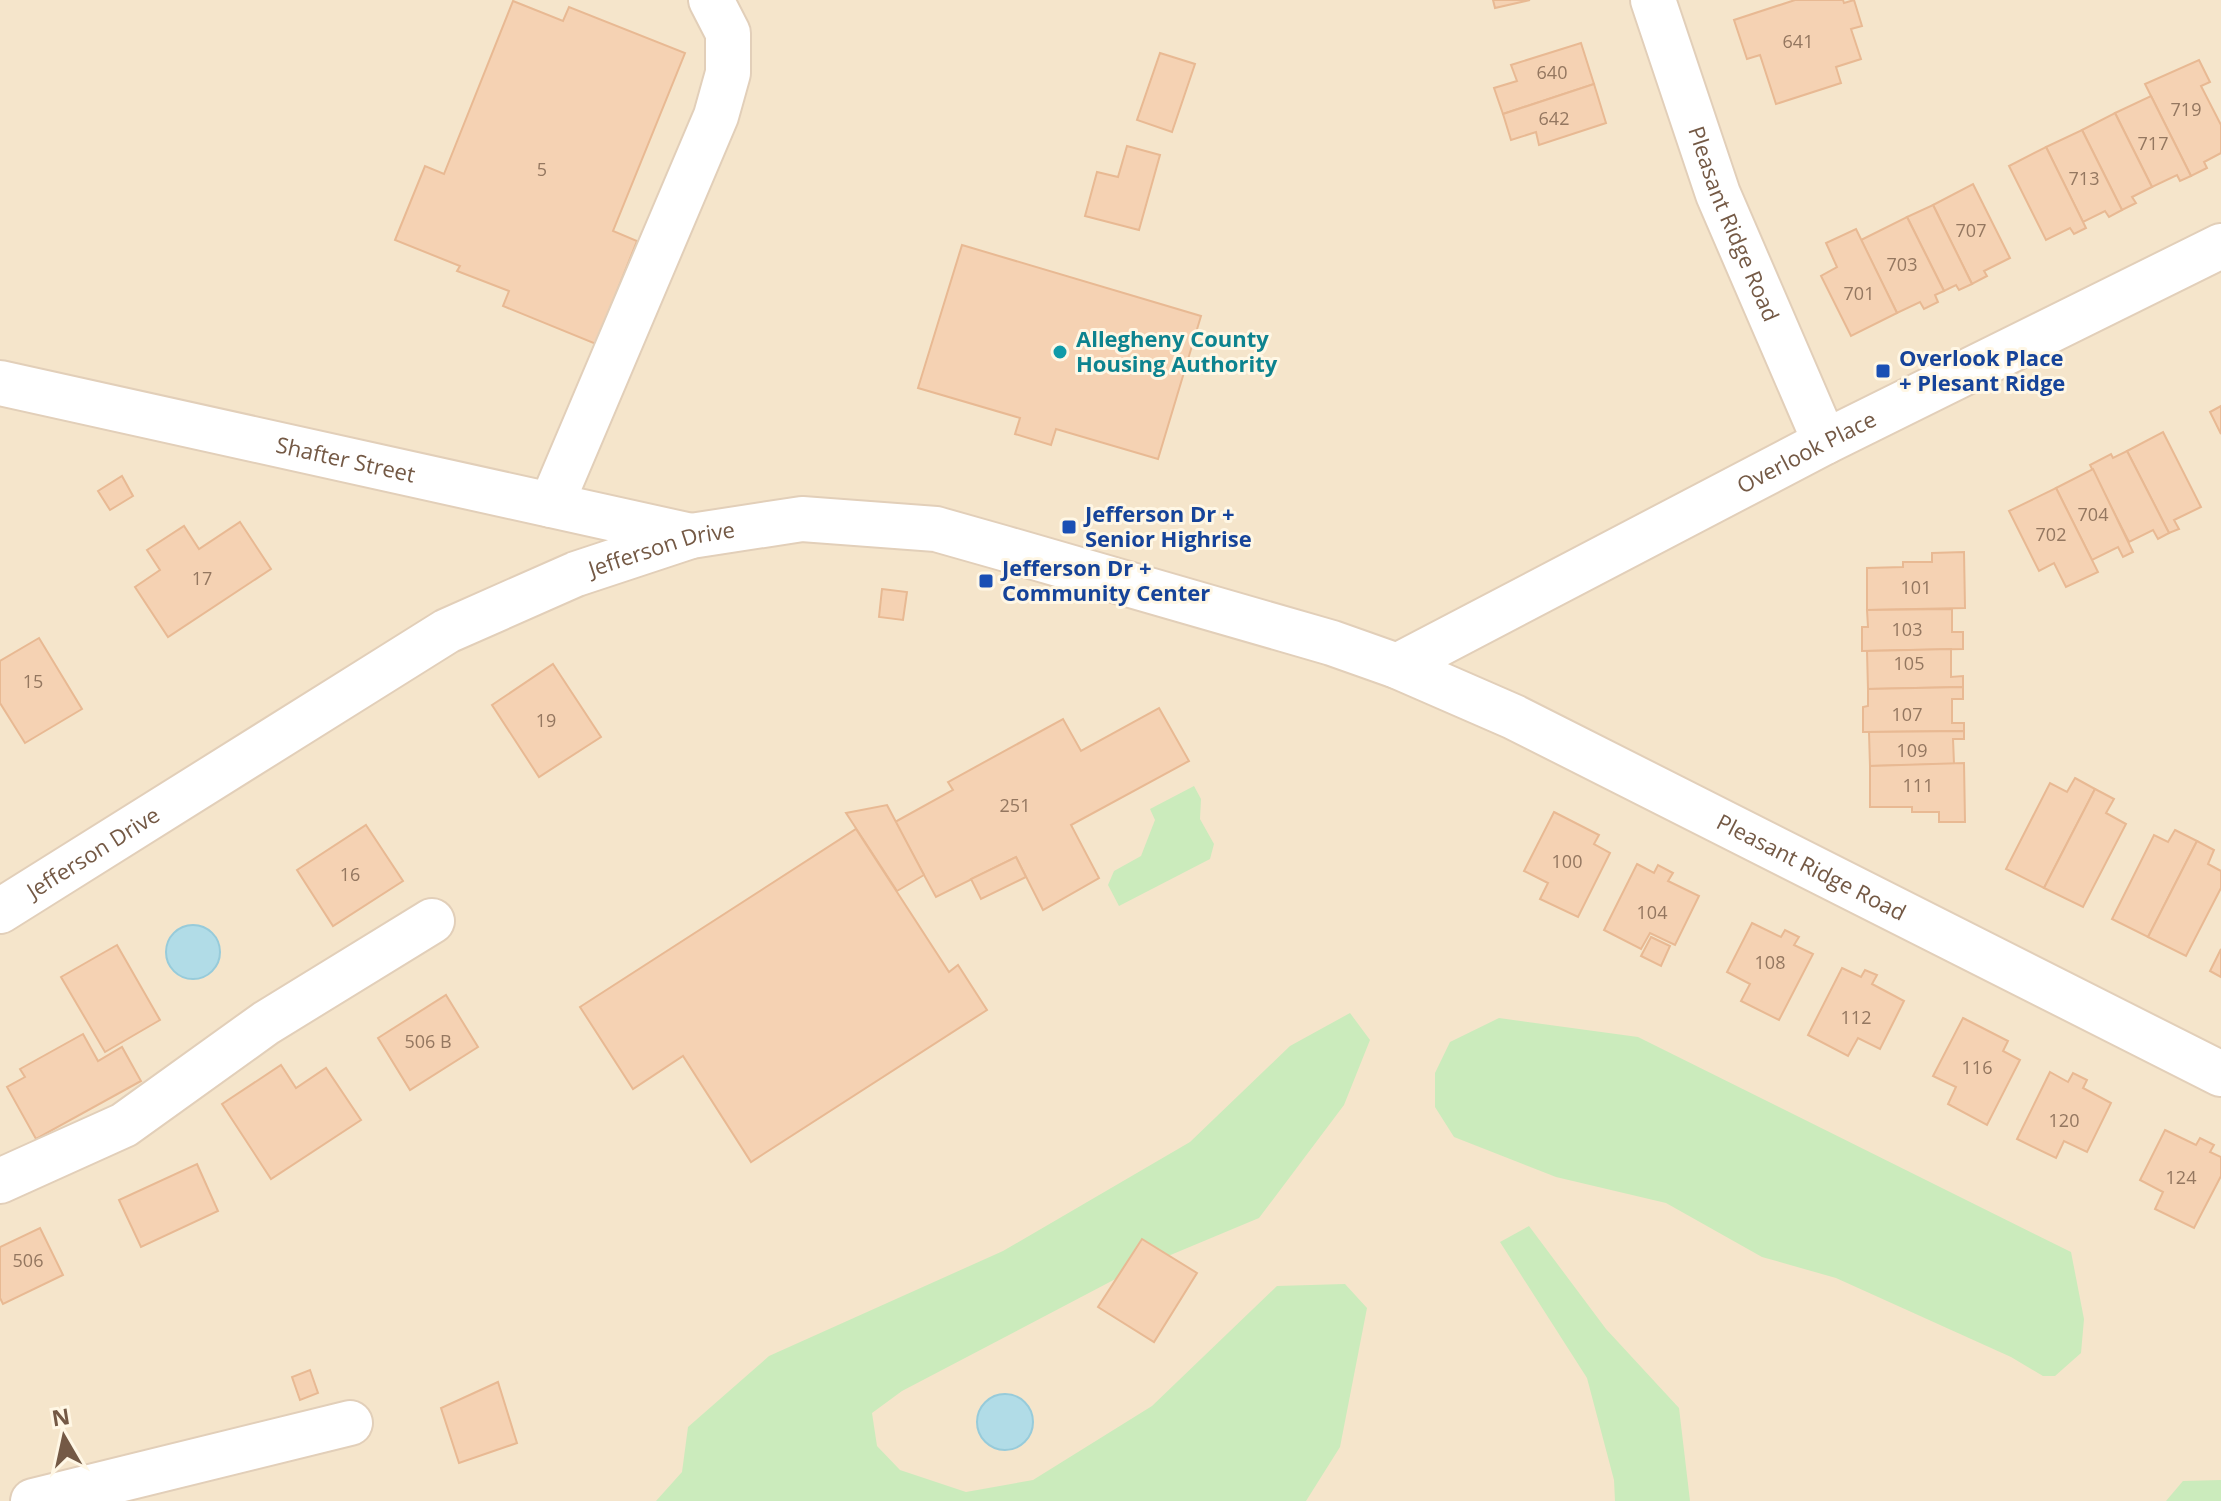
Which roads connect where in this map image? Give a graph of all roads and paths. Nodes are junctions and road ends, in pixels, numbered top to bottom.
1 (711, 0) edge
2 (1653, 0) edge
3 (2221, 246) edge
4 (0, 383) edge
5 (1825, 442) junction
6 (551, 505) junction
7 (691, 536) junction
8 (1397, 666) junction
9 (0, 911) edge
10 (432, 921) dead end
11 (2221, 1074) edge
12 (0, 1181) edge
13 (350, 1423) dead end
14 (33, 1501) edge

1 - 6 street
2 - 5 street, Pleasant Ridge Road
3 - 5 street, Overlook Place
4 - 6 street, Shafter Street
5 - 8 street, Overlook Place
6 - 7 street, Shafter Street
7 - 8 street, Jefferson Drive
7 - 9 street, Jefferson Drive
8 - 11 street, Pleasant Ridge Road
10 - 12 street
13 - 14 street

